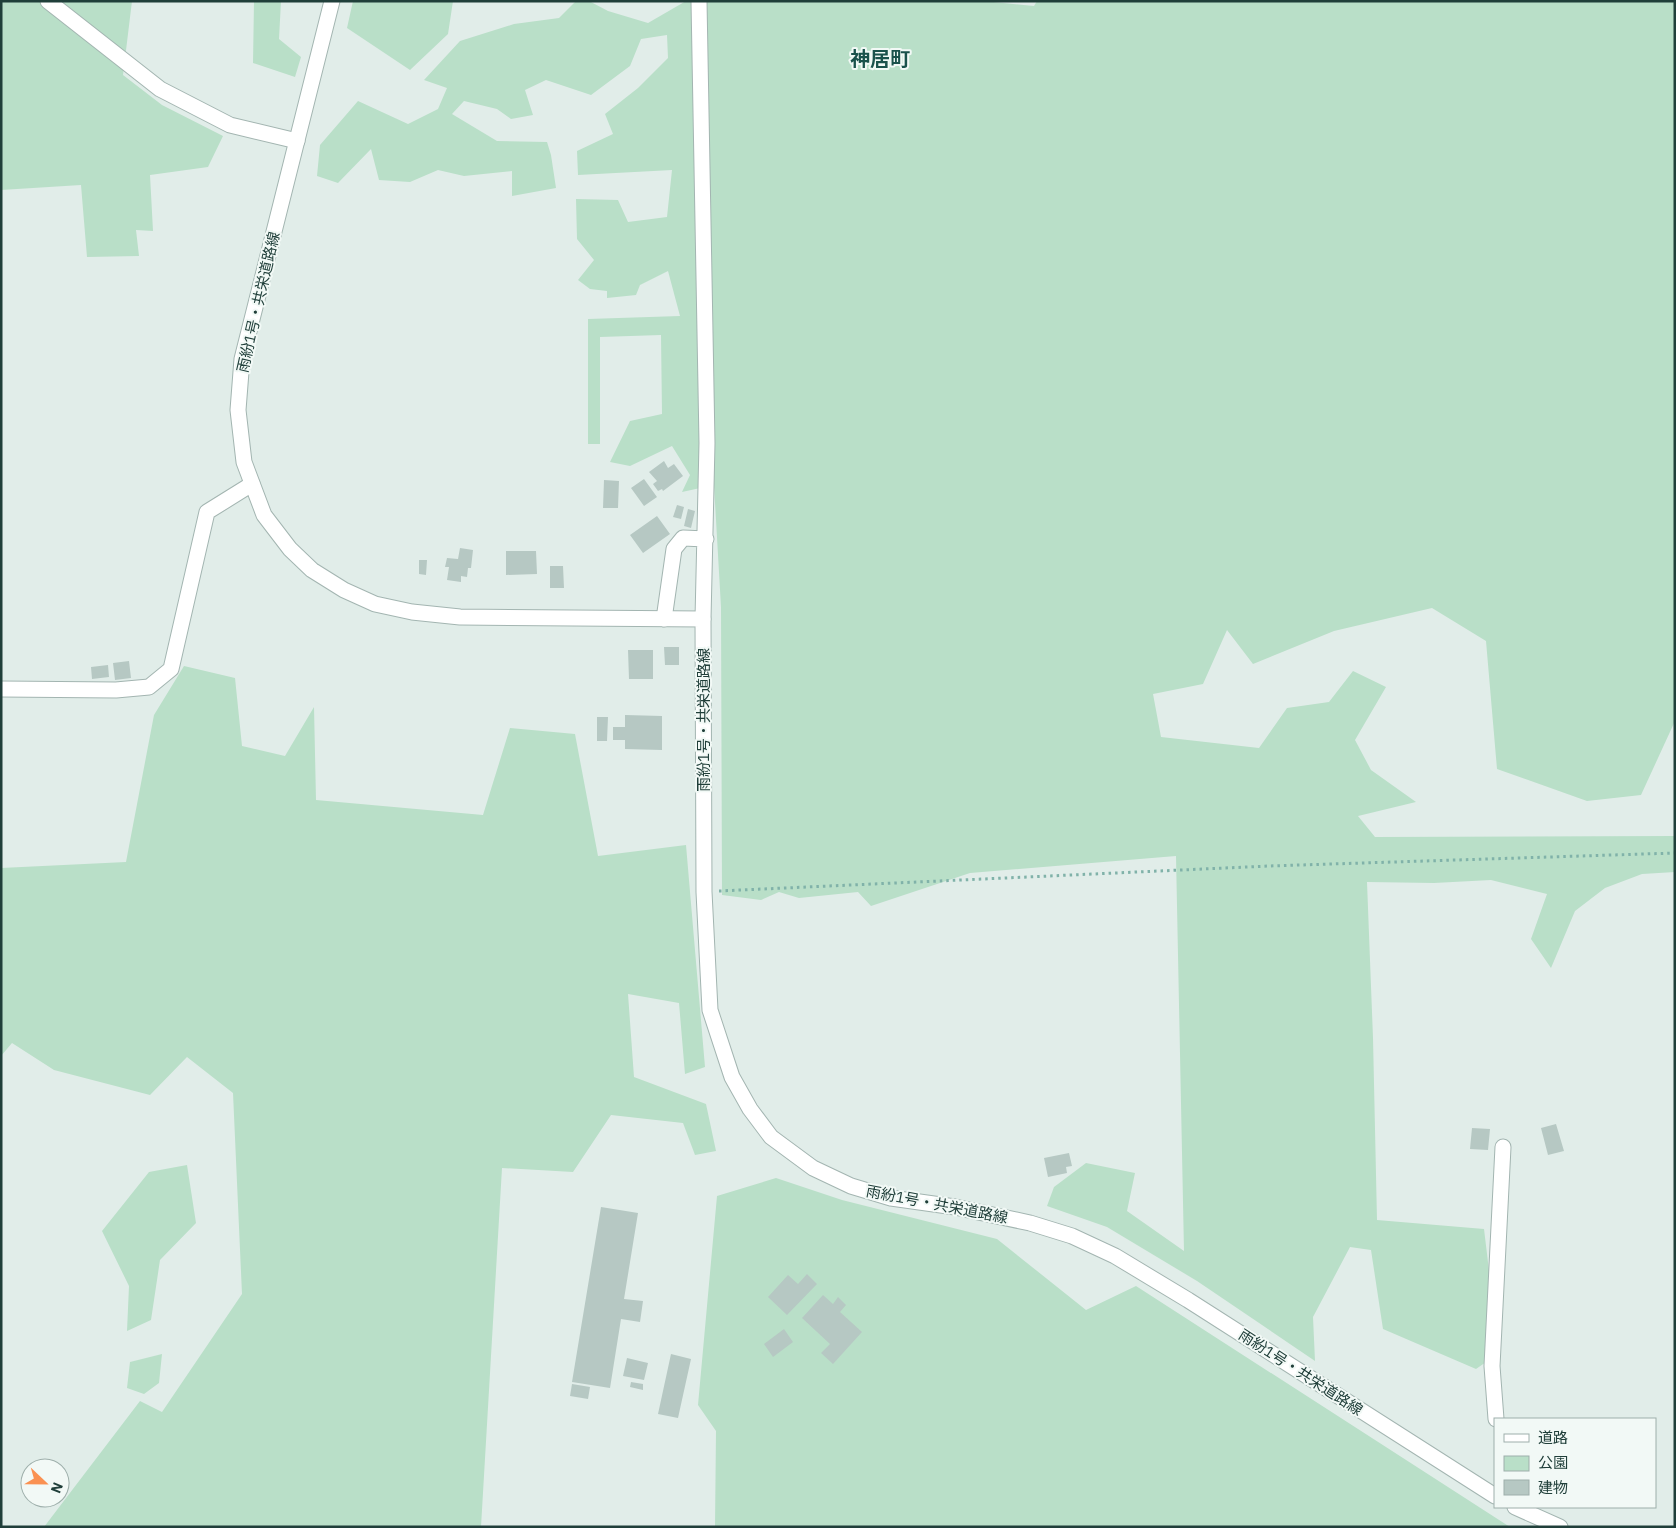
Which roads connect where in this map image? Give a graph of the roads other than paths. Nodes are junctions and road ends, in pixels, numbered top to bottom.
1 (48, 1) edge
2 (332, 1) edge
3 (698, 1) edge
4 (296, 141) junction
5 (252, 484) junction
6 (706, 538) junction
7 (664, 618) junction
8 (703, 619) junction
9 (1, 689) edge
10 (1503, 1146) dead end
11 (1496, 1418) edge
12 (1494, 1495) edge
13 (1518, 1508) edge
14 (1560, 1527) edge

1 - 4 street
2 - 4 street, 雨紛1号・共栄道路線
3 - 6 street
4 - 5 street, 雨紛1号・共栄道路線
5 - 7 street, 雨紛1号・共栄道路線
5 - 9 street
6 - 7 street
6 - 8 street
7 - 8 street, 雨紛1号・共栄道路線
8 - 12 street, 雨紛1号・共栄道路線
10 - 11 street
13 - 14 street

